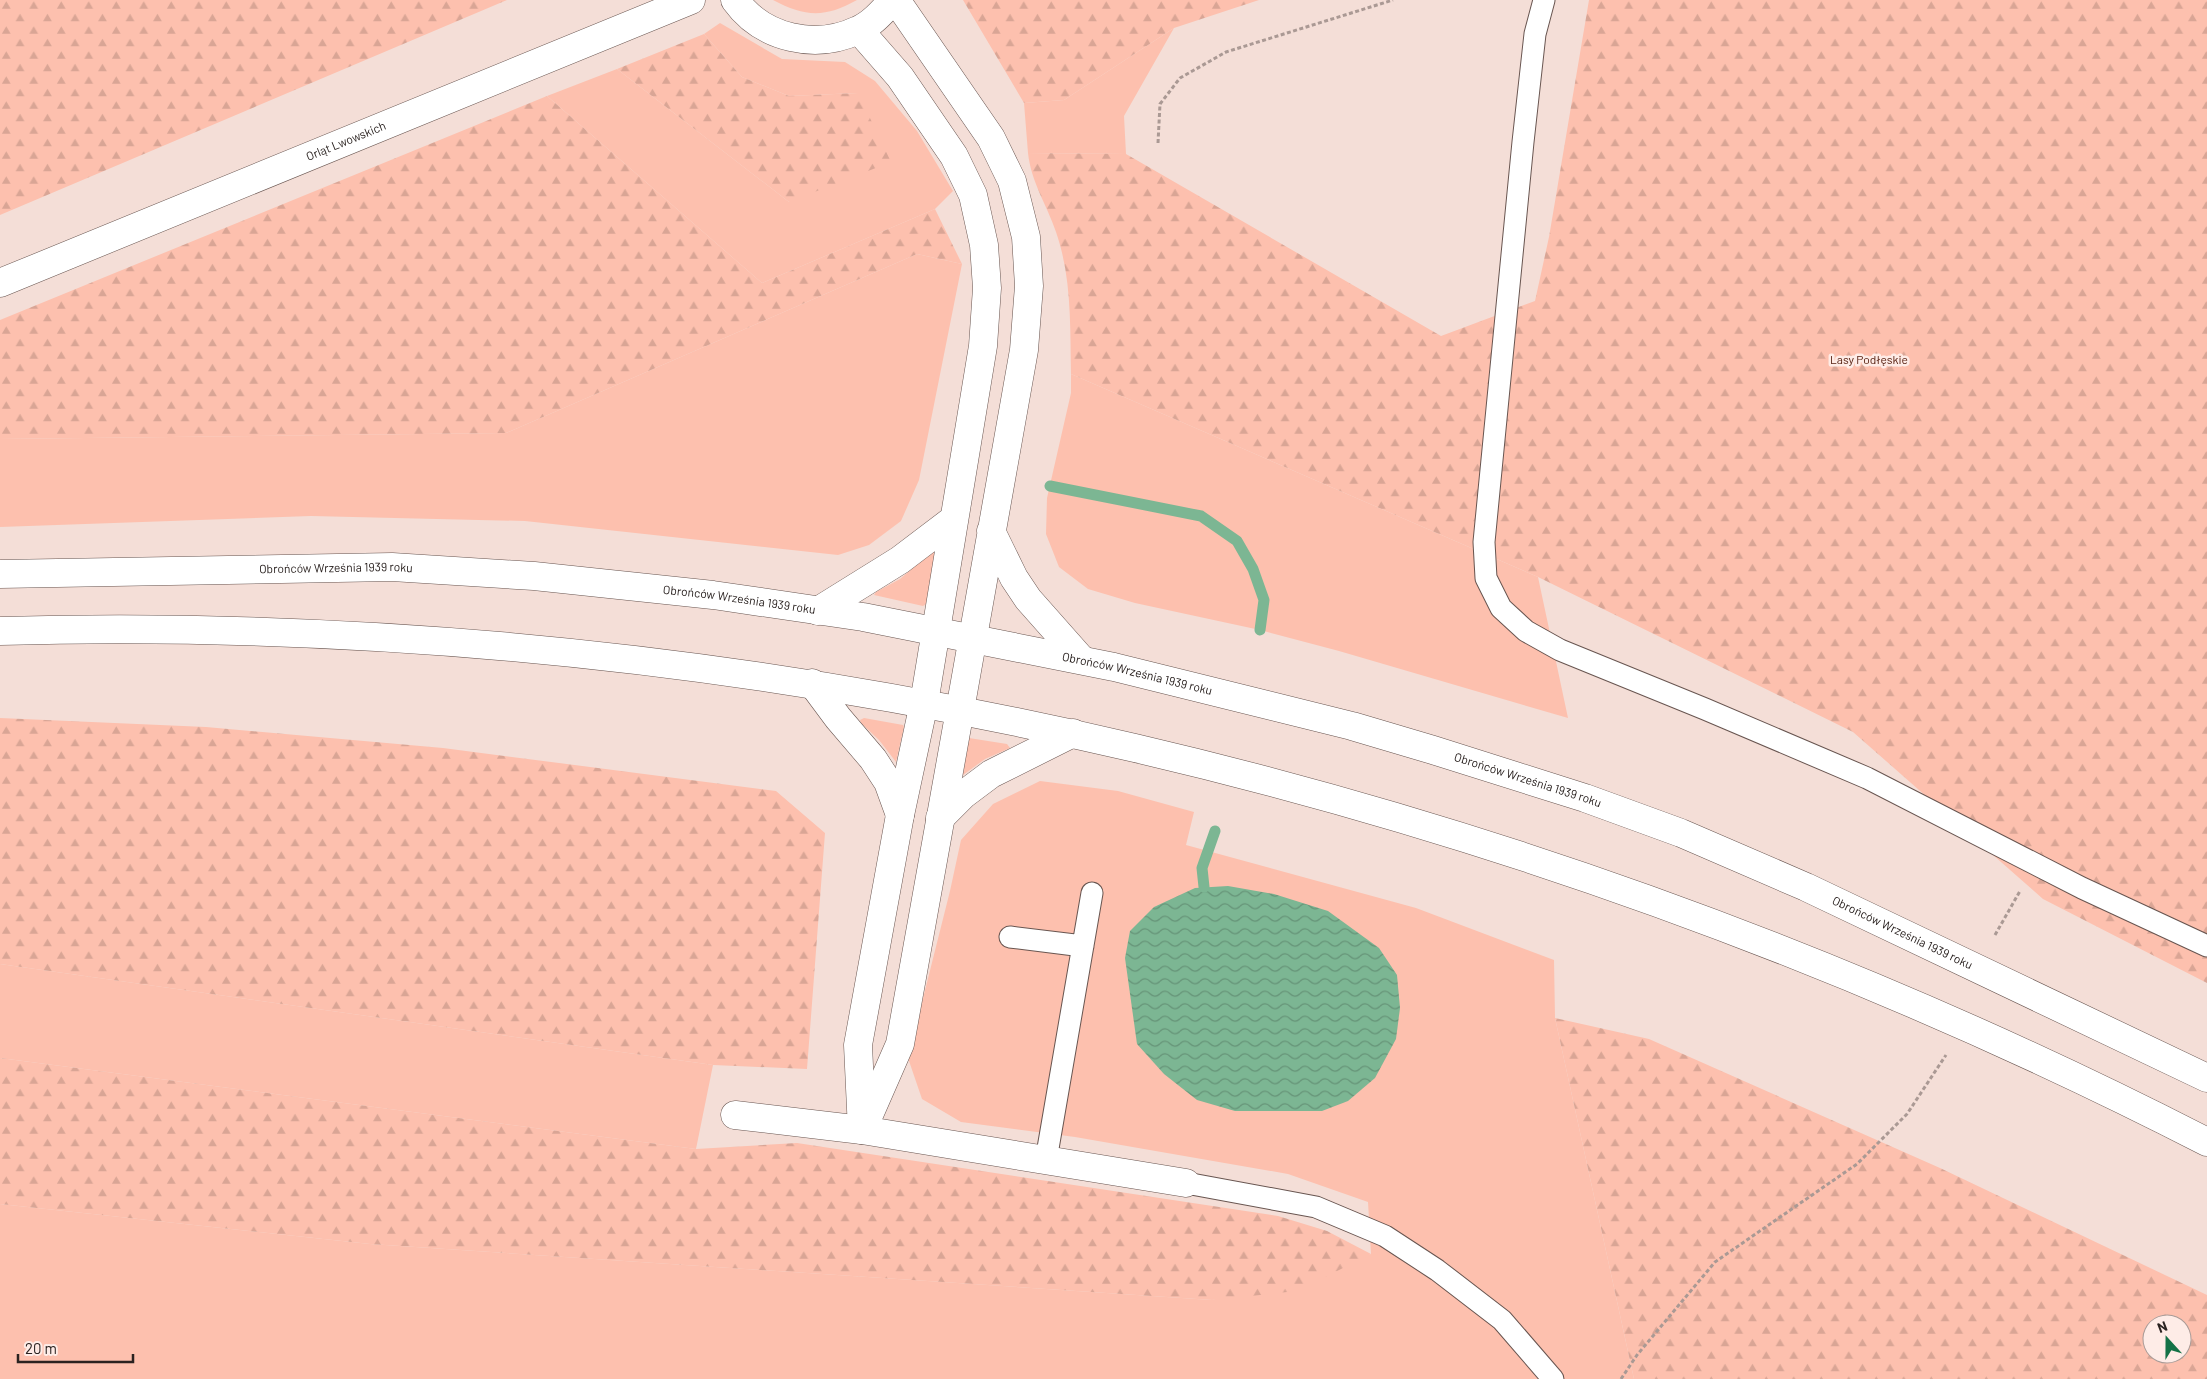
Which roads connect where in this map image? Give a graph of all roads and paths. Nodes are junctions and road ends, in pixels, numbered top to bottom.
1 (691, 0) edge
2 (735, 0) edge
3 (894, 0) edge
4 (1393, 0) edge
5 (1544, 0) edge
6 (859, 30) junction
7 (1158, 143) dead end
8 (0, 283) edge
9 (954, 519) junction
10 (991, 531) junction
11 (0, 574) edge
12 (818, 611) junction
13 (0, 631) edge
14 (936, 632) junction
15 (973, 639) junction
16 (1082, 660) junction
17 (812, 683) junction
18 (924, 703) junction
19 (960, 710) junction
20 (1073, 733) junction
21 (900, 815) junction
22 (940, 818) junction
23 (2035, 864) junction
24 (1092, 894) dead end
25 (1995, 936) dead end
26 (1010, 937) dead end
27 (1083, 946) junction
28 (2207, 946) edge
29 (1946, 1054) dead end
30 (2207, 1078) edge
31 (735, 1115) dead end
32 (862, 1130) junction
33 (2207, 1142) edge
34 (1046, 1160) junction
35 (1186, 1183) joint
36 (1553, 1379) edge
37 (1620, 1379) edge

1 - 8 main road, Orląt Lwowskich
2 - 6 main road
3 - 6 main road
3 - 10 main road
4 - 7 path
5 - 23 lane
6 - 9 main road
9 - 12 main road
9 - 14 main road
10 - 15 main road
10 - 16 main road
11 - 12 main road, Obrońców Września 1939 roku
12 - 14 main road, Obrońców Września 1939 roku
13 - 17 main road
14 - 15 main road, Obrońców Września 1939 roku
14 - 18 main road
15 - 16 main road, Obrońców Września 1939 roku
15 - 19 main road
16 - 30 main road, Obrońców Września 1939 roku
17 - 18 main road
17 - 21 main road
18 - 19 main road
18 - 21 main road
19 - 20 main road
19 - 22 main road
20 - 22 main road
20 - 33 main road
21 - 32 main road
22 - 32 main road
23 - 25 path
23 - 28 lane
24 - 27 lane
26 - 27 lane
27 - 34 lane
29 - 37 path
31 - 32 main road
32 - 34 main road
34 - 35 main road
35 - 36 lane

